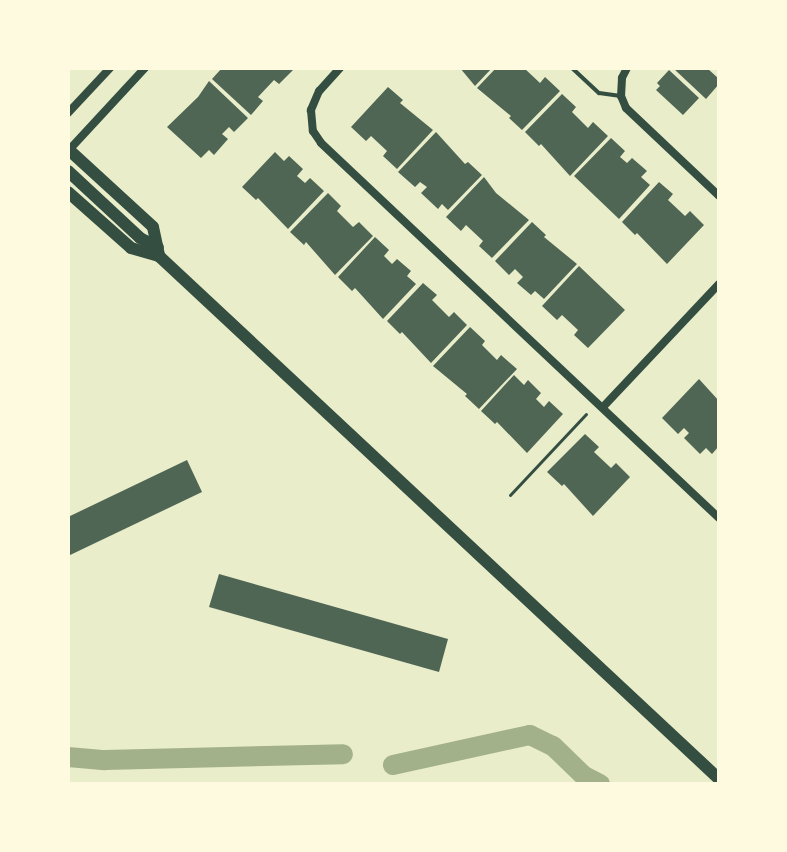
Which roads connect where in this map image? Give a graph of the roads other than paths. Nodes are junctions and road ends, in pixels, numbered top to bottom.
1 (110, 68) edge
2 (145, 68) edge
3 (340, 68) edge
4 (572, 68) edge
5 (627, 68) edge
6 (621, 96) junction
7 (68, 113) edge
8 (68, 150) edge
9 (68, 171) edge
10 (68, 192) edge
11 (719, 196) edge
12 (159, 251) junction
13 (719, 284) edge
14 (603, 407) junction
15 (719, 518) edge
16 (719, 779) edge

1 - 7 street
2 - 8 street
3 - 14 street
4 - 6 lane
5 - 6 street
6 - 11 street
8 - 12 main road
9 - 12 main road
10 - 12 main road
12 - 16 main road
13 - 14 street
14 - 15 street

